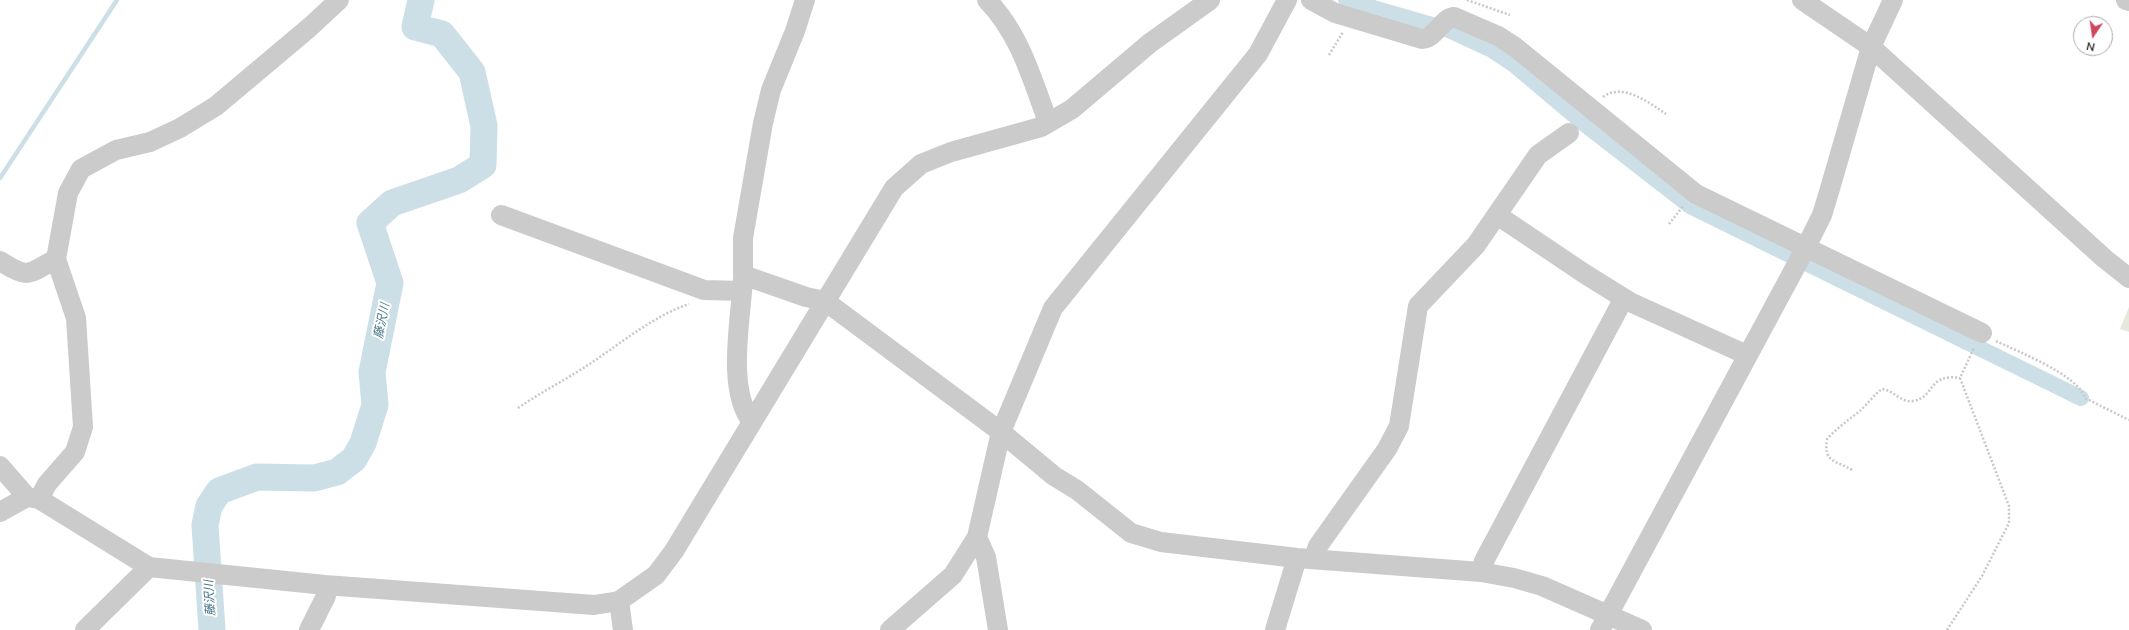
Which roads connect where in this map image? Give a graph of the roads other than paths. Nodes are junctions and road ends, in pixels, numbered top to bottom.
1 (340, 0) edge
2 (805, 0) edge
3 (987, 0) edge
4 (1210, 0) edge
5 (1287, 0) edge
6 (1311, 0) edge
7 (1802, 0) edge
8 (1893, 0) edge
9 (2126, 0) edge
10 (2129, 1) edge
11 (1871, 47) junction
12 (1048, 122) junction
13 (1569, 133) dead end
14 (501, 215) dead end
15 (1497, 215) junction
16 (1805, 249) junction
17 (56, 259) junction
18 (0, 261) edge
19 (2129, 278) edge
20 (743, 283) junction
21 (1624, 298) junction
22 (825, 301) junction
23 (1982, 333) road end
24 (1748, 355) junction
25 (752, 422) junction
26 (1001, 432) junction
27 (0, 466) edge
28 (33, 498) junction
29 (0, 512) edge
30 (977, 537) junction
31 (1305, 558) junction
32 (149, 567) junction
33 (1481, 572) junction
34 (325, 585) junction
35 (619, 601) junction
36 (1604, 622) edge
37 (85, 630) edge
38 (309, 630) edge
39 (623, 630) edge
40 (890, 630) edge
41 (998, 630) edge
42 (1275, 630) edge
43 (1642, 630) edge

1 - 17 street
2 - 20 street
3 - 12 street
4 - 12 street
5 - 26 street
6 - 16 street
7 - 11 street
8 - 11 street
9 - 10 street
11 - 16 street
11 - 19 street
12 - 22 street
13 - 15 street
14 - 20 street
15 - 21 street
15 - 31 street
16 - 23 street
16 - 24 street
17 - 18 street
17 - 28 street
20 - 22 street
20 - 25 street
21 - 24 street
21 - 33 street
22 - 25 street
22 - 26 street
24 - 36 street
25 - 35 street
26 - 30 street
26 - 31 street
27 - 28 street
28 - 29 street
28 - 32 street
30 - 40 street
30 - 41 street
31 - 33 street
31 - 42 street
32 - 34 street
32 - 37 street
33 - 36 street
34 - 35 street
34 - 38 street
35 - 39 street
36 - 43 street

